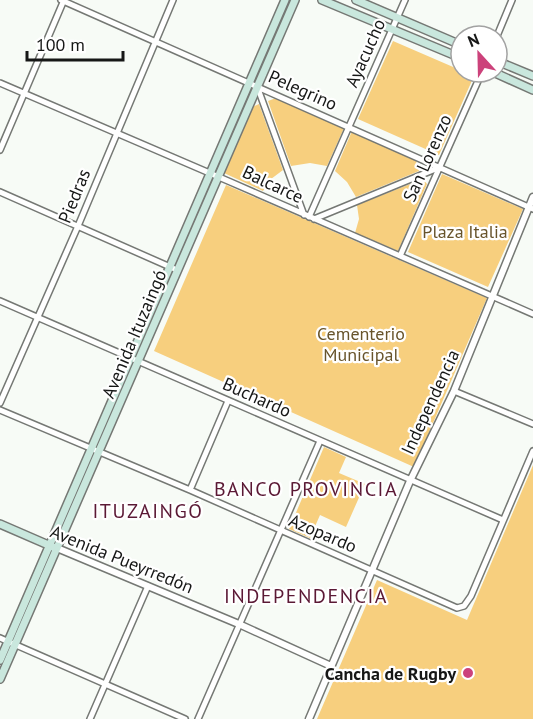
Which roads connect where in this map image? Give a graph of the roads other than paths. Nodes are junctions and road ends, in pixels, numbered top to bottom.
1 (63, 0) edge
2 (173, 0) edge
3 (285, 0) edge
4 (295, 0) edge
5 (322, 0) edge
6 (356, 0) edge
7 (405, 0) edge
8 (512, 0) edge
9 (398, 18) junction
10 (502, 24) edge
11 (393, 29) junction
12 (449, 40) edge
13 (154, 42) junction
14 (449, 53) edge
15 (509, 66) edge
16 (533, 76) edge
17 (509, 79) edge
18 (249, 82) junction
19 (0, 83) edge
20 (476, 84) edge
21 (257, 86) junction
22 (533, 90) edge
23 (24, 93) junction
24 (349, 126) junction
25 (116, 133) junction
26 (0, 150) edge
27 (438, 168) junction
28 (210, 173) junction
29 (218, 175) junction
30 (0, 192) edge
31 (533, 197) edge
32 (531, 208) edge
33 (309, 217) junction
34 (78, 226) junction
35 (400, 256) junction
36 (174, 268) junction
37 (493, 296) junction
38 (0, 301) edge
39 (533, 314) edge
40 (37, 317) junction
41 (134, 360) junction
42 (454, 391) junction
43 (228, 400) junction
44 (0, 403) edge
45 (0, 411) edge
46 (533, 424) edge
47 (320, 441) junction
48 (95, 450) junction
49 (533, 451) edge
50 (410, 481) junction
51 (190, 490) junction
52 (503, 520) junction
53 (0, 524) edge
54 (280, 531) junction
55 (53, 547) junction
56 (372, 570) junction
57 (148, 586) junction
58 (241, 625) junction
59 (0, 638) edge
60 (11, 643) junction
61 (0, 660) edge
62 (331, 666) junction
63 (0, 679) edge
64 (105, 685) junction
65 (90, 719) edge
66 (184, 719) edge
67 (198, 719) edge
68 (309, 719) edge

1 - 13 street, Pelegrino
1 - 23 street
2 - 13 street, Piedras
3 - 18 main road, Avenida Ituzaingó
4 - 21 main road, Avenida Ituzaingó
5 - 11 main road
6 - 9 main road
7 - 9 street, Ayacucho
8 - 10 street
9 - 11 street, Ayacucho
9 - 12 main road
11 - 14 main road
11 - 24 street, Ayacucho
13 - 18 street, Pelegrino
13 - 25 street, Piedras
15 - 16 main road
17 - 22 main road
18 - 21 street, Pelegrino
18 - 28 main road, Avenida Ituzaingó
19 - 23 street, Balcarce
20 - 27 street, San Lorenzo
21 - 24 street, Pelegrino
21 - 29 main road, Avenida Ituzaingó
21 - 33 street
23 - 25 street, Balcarce
23 - 26 street
24 - 27 street, Pelegrino
24 - 33 street, Ayacucho
25 - 28 street, Balcarce
25 - 34 street, Piedras
27 - 32 street, Pelegrino
27 - 33 street
27 - 35 street, San Lorenzo
28 - 29 street, Balcarce
28 - 36 main road, Avenida Ituzaingó
29 - 33 street, Balcarce
29 - 36 main road, Avenida Ituzaingó
30 - 34 street
31 - 32 street, Independencia
32 - 37 street, Independencia
33 - 35 street, Balcarce
34 - 36 street
34 - 40 street, Piedras
35 - 37 street, Balcarce
36 - 41 main road, Avenida Ituzaingó
37 - 39 street, Balcarce
37 - 42 street, Independencia
38 - 40 street, Buchardo
40 - 41 street, Buchardo
40 - 44 street, Piedras
41 - 43 street, Buchardo
41 - 48 main road, Avenida Ituzaingó
42 - 46 street
42 - 50 street, Independencia
43 - 47 street, Buchardo
43 - 51 street
45 - 48 street, Azopardo
47 - 50 street, Buchardo
47 - 54 street
48 - 51 street, Azopardo
48 - 55 main road, Avenida Ituzaingó
49 - 52 street
50 - 52 street, Buchardo
50 - 56 street, Independencia
51 - 54 street, Azopardo
52 - 56 street, Azopardo
53 - 55 main road, Avenida Pueyrredón
54 - 56 street, Azopardo
54 - 58 street
55 - 57 street, Avenida Pueyrredón
55 - 60 main road, Avenida Ituzaingó
56 - 62 street, Independencia
57 - 58 street, Avenida Pueyrredón
57 - 64 street
58 - 62 street, Avenida Pueyrredón
58 - 67 street
59 - 60 street
60 - 61 main road, Avenida Ituzaingó
60 - 63 main road, Avenida Ituzaingó
60 - 64 street
62 - 68 street, Independencia
64 - 65 street
64 - 66 street

